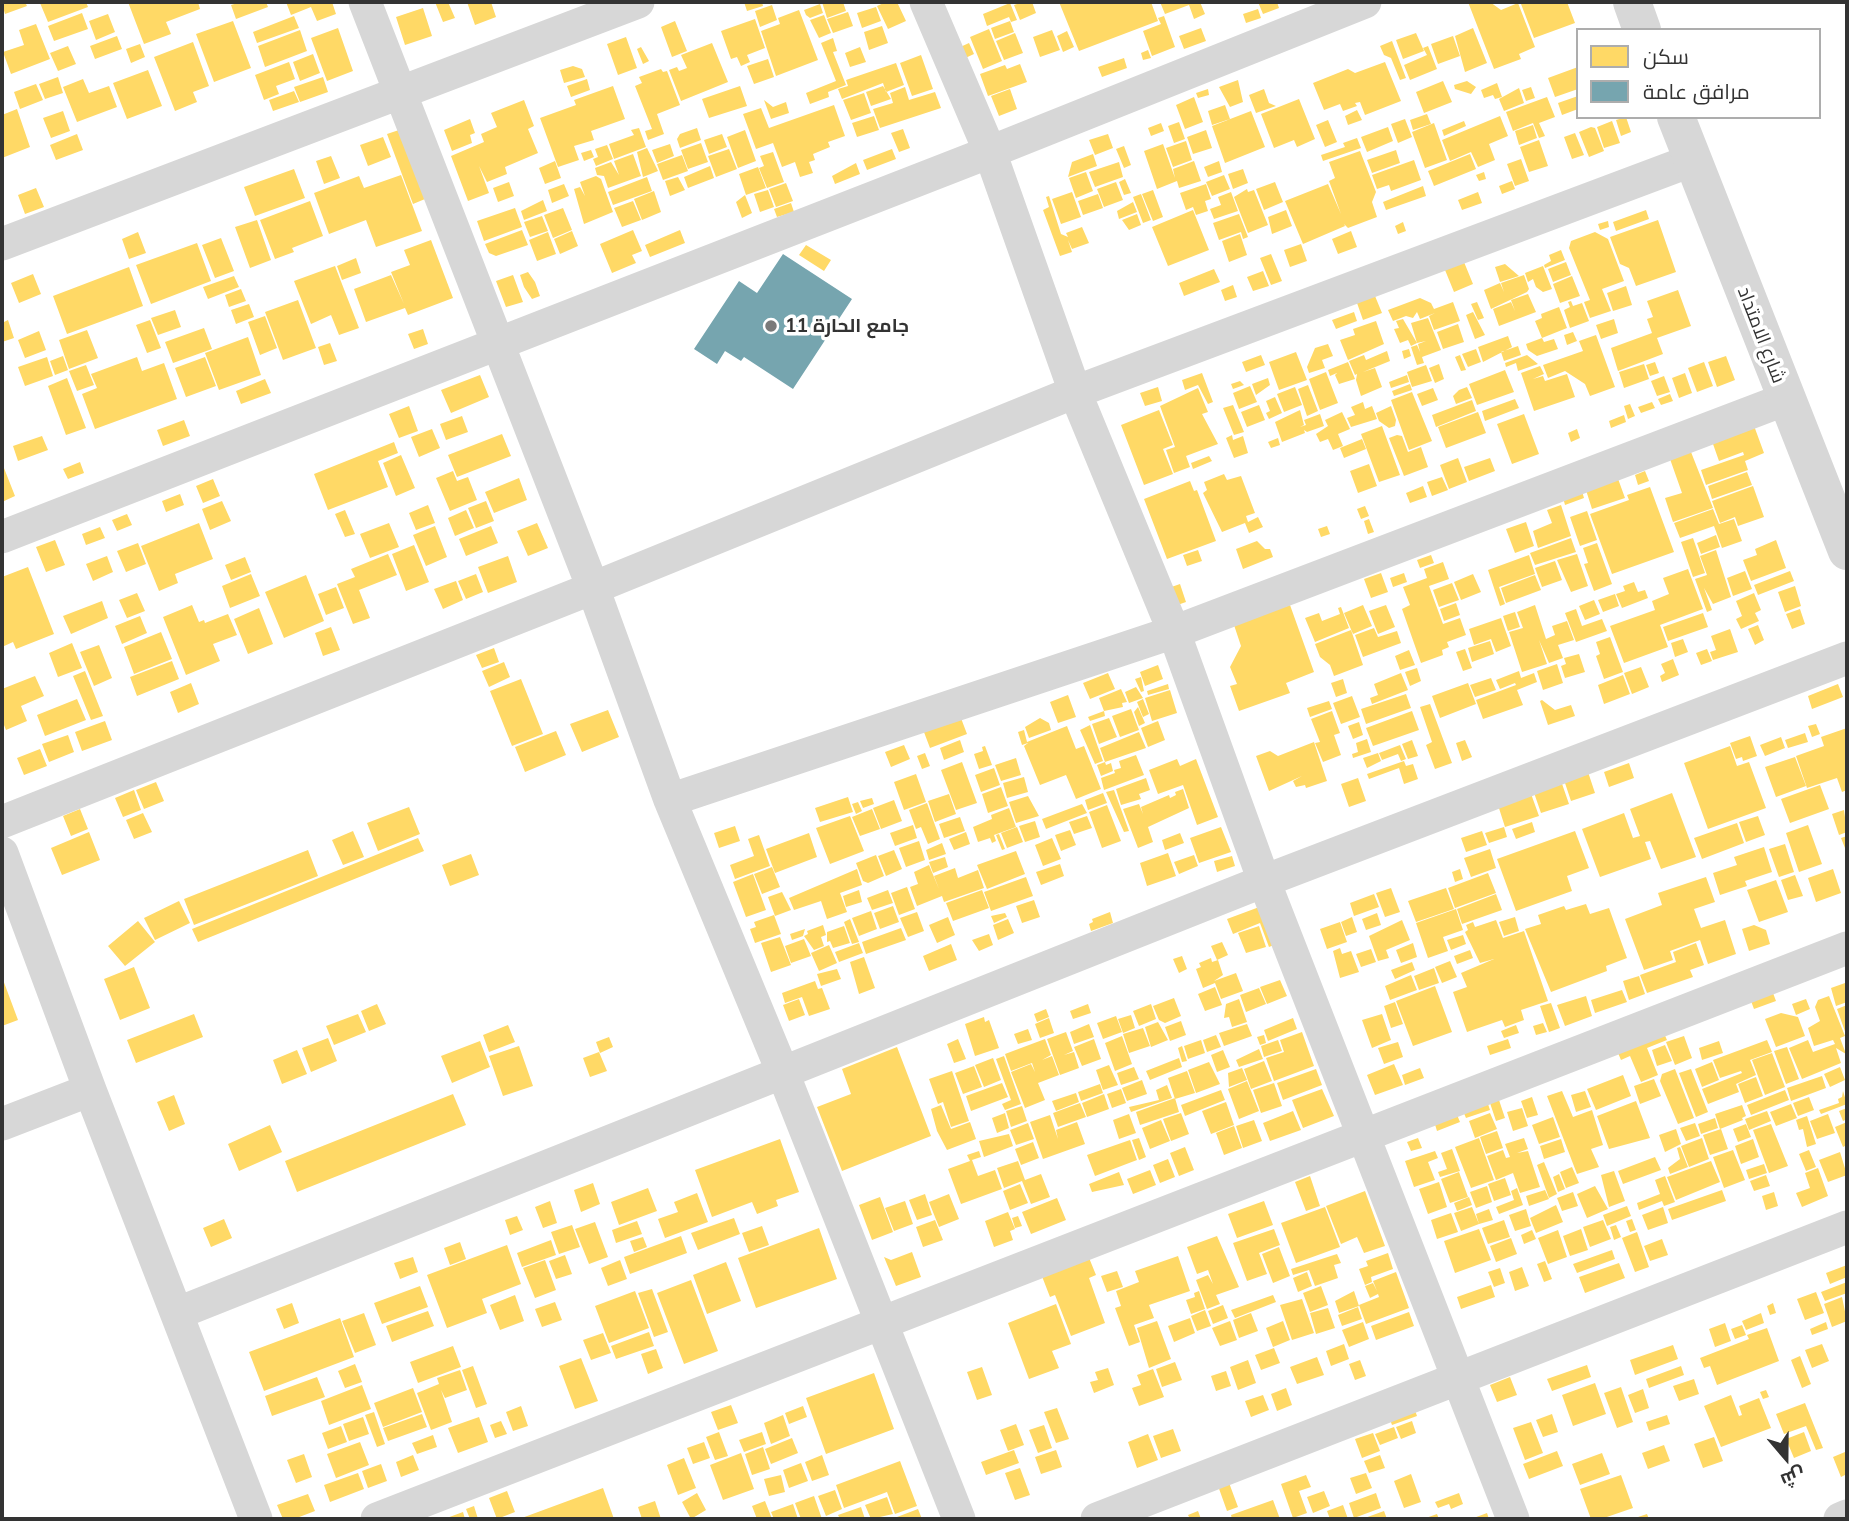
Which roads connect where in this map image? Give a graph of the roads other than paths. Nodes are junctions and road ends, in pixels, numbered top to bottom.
1 (365, 2) edge
2 (638, 2) edge
3 (926, 2) edge
4 (1365, 2) edge
5 (1632, 2) edge
6 (1642, 28) edge
7 (401, 95) junction
8 (1677, 119) edge
9 (990, 152) junction
10 (1693, 160) junction
11 (2, 244) edge
12 (499, 343) junction
13 (1075, 392) junction
14 (1786, 399) junction
15 (2, 537) edge
16 (1847, 551) edge
17 (593, 588) junction
18 (1174, 632) junction
19 (1847, 658) edge
20 (670, 800) junction
21 (2, 822) edge
22 (2, 853) edge
23 (1264, 881) junction
24 (1847, 948) edge
25 (783, 1073) junction
26 (89, 1090) junction
27 (2, 1124) edge
28 (1361, 1135) junction
29 (1847, 1227) edge
30 (178, 1313) junction
31 (881, 1323) junction
32 (1456, 1377) junction
33 (1847, 1516) edge
34 (256, 1519) edge
35 (377, 1519) edge
36 (959, 1519) edge
37 (1097, 1519) edge
38 (1513, 1519) edge
39 (1840, 1519) edge

1 - 7 street
2 - 7 street
3 - 9 street
4 - 9 street
5 - 6 street
7 - 11 street
7 - 12 street
8 - 10 street, شارع الامتداد
9 - 12 street
9 - 13 street
10 - 13 street
10 - 14 street, شارع الامتداد
12 - 15 street
12 - 17 street
13 - 17 street
13 - 18 street
14 - 16 street, شارع الامتداد
14 - 18 street
17 - 20 street
17 - 21 street
18 - 20 street
18 - 23 street
19 - 23 street
20 - 25 street
22 - 26 street
23 - 25 street
23 - 28 street
24 - 28 street
25 - 30 street
25 - 31 street
26 - 27 street
26 - 30 street
28 - 31 street
28 - 32 street
29 - 32 street
30 - 34 street
31 - 35 street
31 - 36 street
32 - 37 street
32 - 38 street
33 - 39 street

